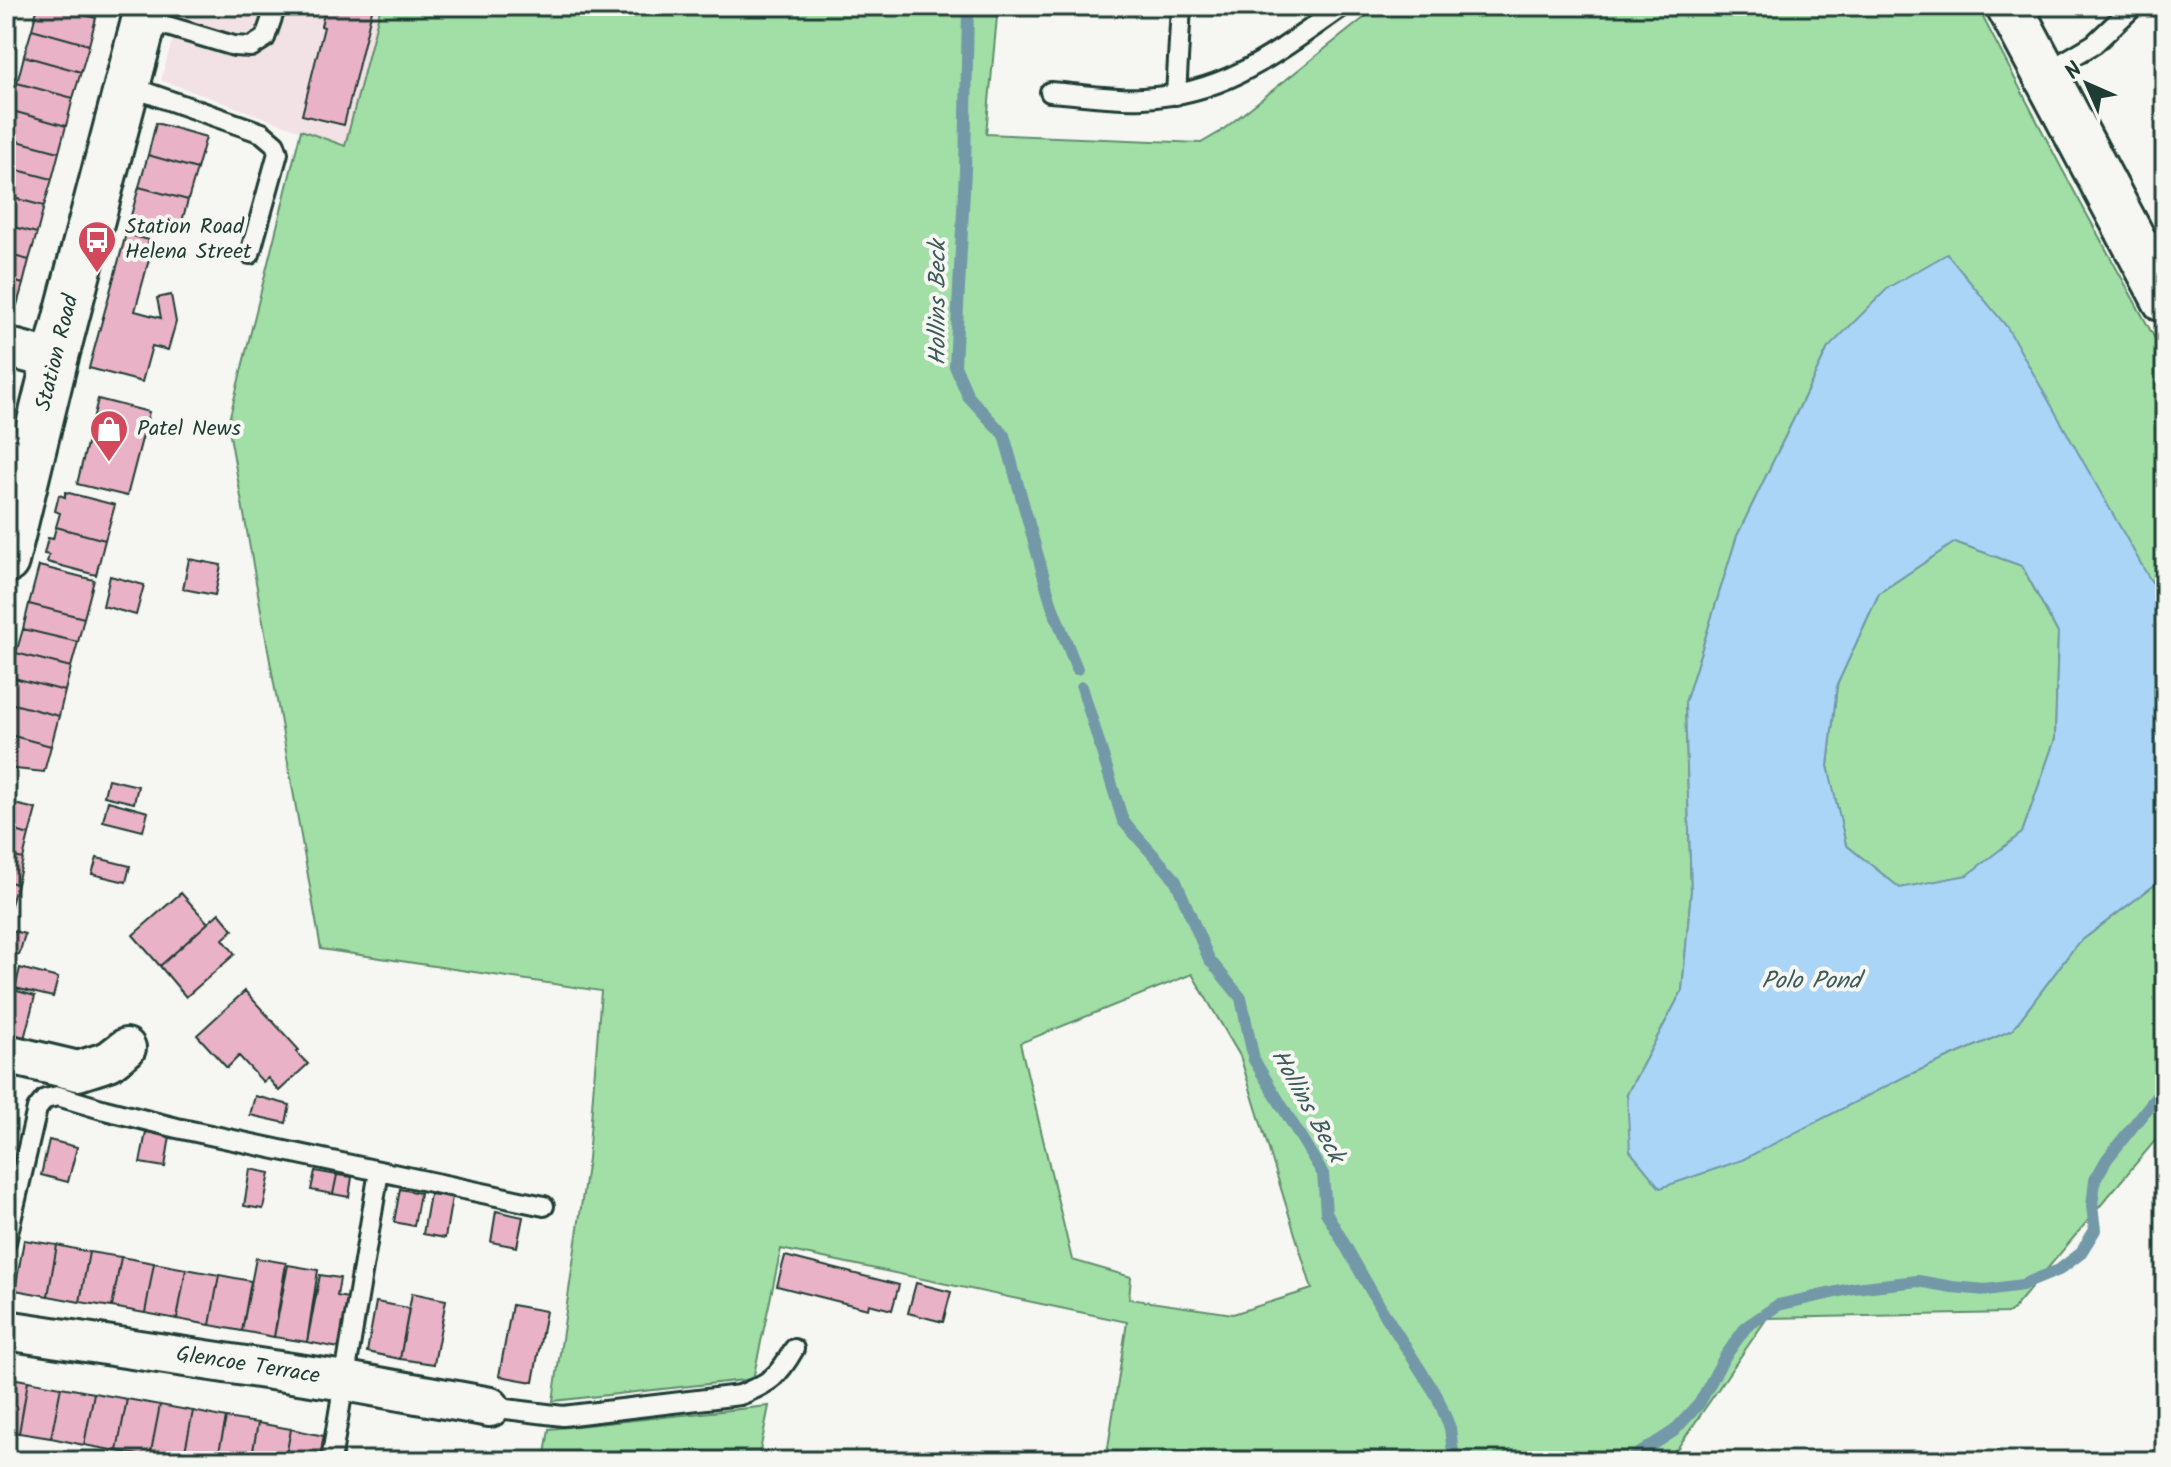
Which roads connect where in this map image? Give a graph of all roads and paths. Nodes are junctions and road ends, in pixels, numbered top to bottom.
1 (276, 6) edge
2 (1181, 6) edge
3 (1343, 6) edge
4 (2009, 6) edge
5 (2134, 6) edge
6 (146, 12) edge
7 (2045, 73) junction
8 (128, 86) junction
9 (1050, 92) dead end
10 (1176, 95) junction
11 (250, 254) dead end
12 (2165, 300) edge
13 (6, 347) edge
14 (55, 360) junction
15 (6, 561) edge
16 (126, 1048) dead end
17 (6, 1054) edge
18 (379, 1171) junction
19 (544, 1206) dead end
20 (6, 1242) edge
21 (6, 1330) edge
22 (794, 1349) dead end
23 (345, 1381) junction
24 (490, 1407) joint
25 (331, 1461) edge

1 - 6 lane
2 - 10 lane
3 - 10 lane
4 - 7 street
5 - 7 lane
6 - 8 street, Station Road
7 - 12 street
8 - 11 lane
8 - 14 street, Station Road
9 - 10 lane
13 - 14 street
14 - 15 street, Station Road
16 - 17 street
18 - 19 lane
18 - 20 lane
18 - 23 lane
21 - 23 street, Glencoe Terrace
22 - 24 lane
23 - 24 street, Glencoe Terrace
23 - 25 lane

